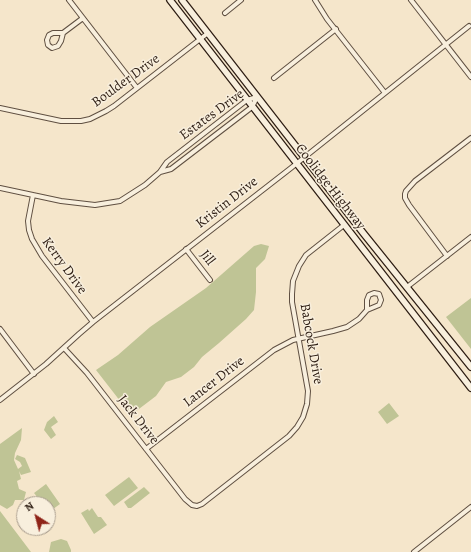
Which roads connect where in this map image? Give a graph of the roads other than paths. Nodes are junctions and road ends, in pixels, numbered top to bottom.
1 (69, 0) edge
2 (170, 0) edge
3 (182, 0) edge
4 (241, 0) edge
5 (315, 0) edge
6 (411, 0) edge
7 (225, 13) dead end
8 (83, 18) junction
9 (469, 26) dead end
10 (336, 29) junction
11 (63, 33) junction
12 (208, 33) junction
13 (200, 39) junction
14 (446, 44) junction
15 (471, 77) edge
16 (274, 78) dead end
17 (138, 88) junction
18 (385, 93) junction
19 (257, 97) junction
20 (247, 100) junction
21 (252, 107) junction
22 (0, 108) edge
23 (471, 138) edge
24 (304, 157) junction
25 (296, 163) junction
26 (160, 172) junction
27 (0, 188) edge
28 (33, 195) junction
29 (353, 221) junction
30 (344, 225) junction
31 (471, 237) edge
32 (186, 249) junction
33 (447, 256) junction
34 (210, 280) dead end
35 (407, 287) junction
36 (416, 298) junction
37 (404, 302) junction
38 (367, 310) junction
39 (434, 321) junction
40 (93, 322) junction
41 (422, 324) junction
42 (0, 329) edge
43 (299, 338) junction
44 (64, 348) junction
45 (471, 367) edge
46 (34, 374) junction
47 (471, 388) edge
48 (0, 400) edge
49 (146, 449) junction
50 (194, 506) joint
51 (471, 507) edge
52 (414, 552) edge

1 - 8 street
2 - 13 main road, Coolidge Highway
3 - 12 main road, Coolidge Highway
4 - 7 street
5 - 10 street
6 - 14 street
8 - 11 street
8 - 17 street
9 - 14 street, Kristin Drive
10 - 16 street
10 - 18 street
11 - 11 street
12 - 13 street, Boulder Drive
12 - 19 main road, Coolidge Highway
13 - 17 street, Boulder Drive
13 - 20 main road, Coolidge Highway
14 - 15 street
14 - 18 street, Kristin Drive
17 - 22 street, Boulder Drive
18 - 24 street, Kristin Drive
19 - 20 street, Estates Drive
19 - 21 street, Estates Drive
19 - 24 main road, Coolidge Highway
20 - 21 main road, Coolidge Highway
20 - 26 street, Estates Drive
21 - 25 main road, Coolidge Highway
21 - 26 street, Estates Drive
23 - 33 street
24 - 25 street, Kristin Drive
24 - 29 main road, Coolidge Highway
25 - 30 main road, Coolidge Highway
25 - 32 street, Kristin Drive
26 - 28 street, Estates Drive
27 - 28 street, Estates Drive
28 - 40 street, Kerry Drive
29 - 30 main road
29 - 35 main road, Coolidge Highway
30 - 37 main road, Coolidge Highway
30 - 43 street, Babcock Drive
31 - 33 street
32 - 34 street, Jill
32 - 40 street, Kristin Drive
33 - 35 street
35 - 36 main road, Coolidge Highway
36 - 37 main road
36 - 39 main road, Coolidge Highway
37 - 41 main road, Coolidge Highway
38 - 38 street, Lancer Drive
38 - 43 street, Lancer Drive
39 - 41 main road
39 - 45 main road, Coolidge Highway
40 - 44 street, Kristin Drive
41 - 47 main road, Coolidge Highway
42 - 46 street
43 - 49 street, Lancer Drive
43 - 50 street, Babcock Drive
44 - 46 street, Kristin Drive
44 - 49 street, Jack Drive
46 - 48 street, Kristin Drive
49 - 50 street, Jack Drive
51 - 52 street

